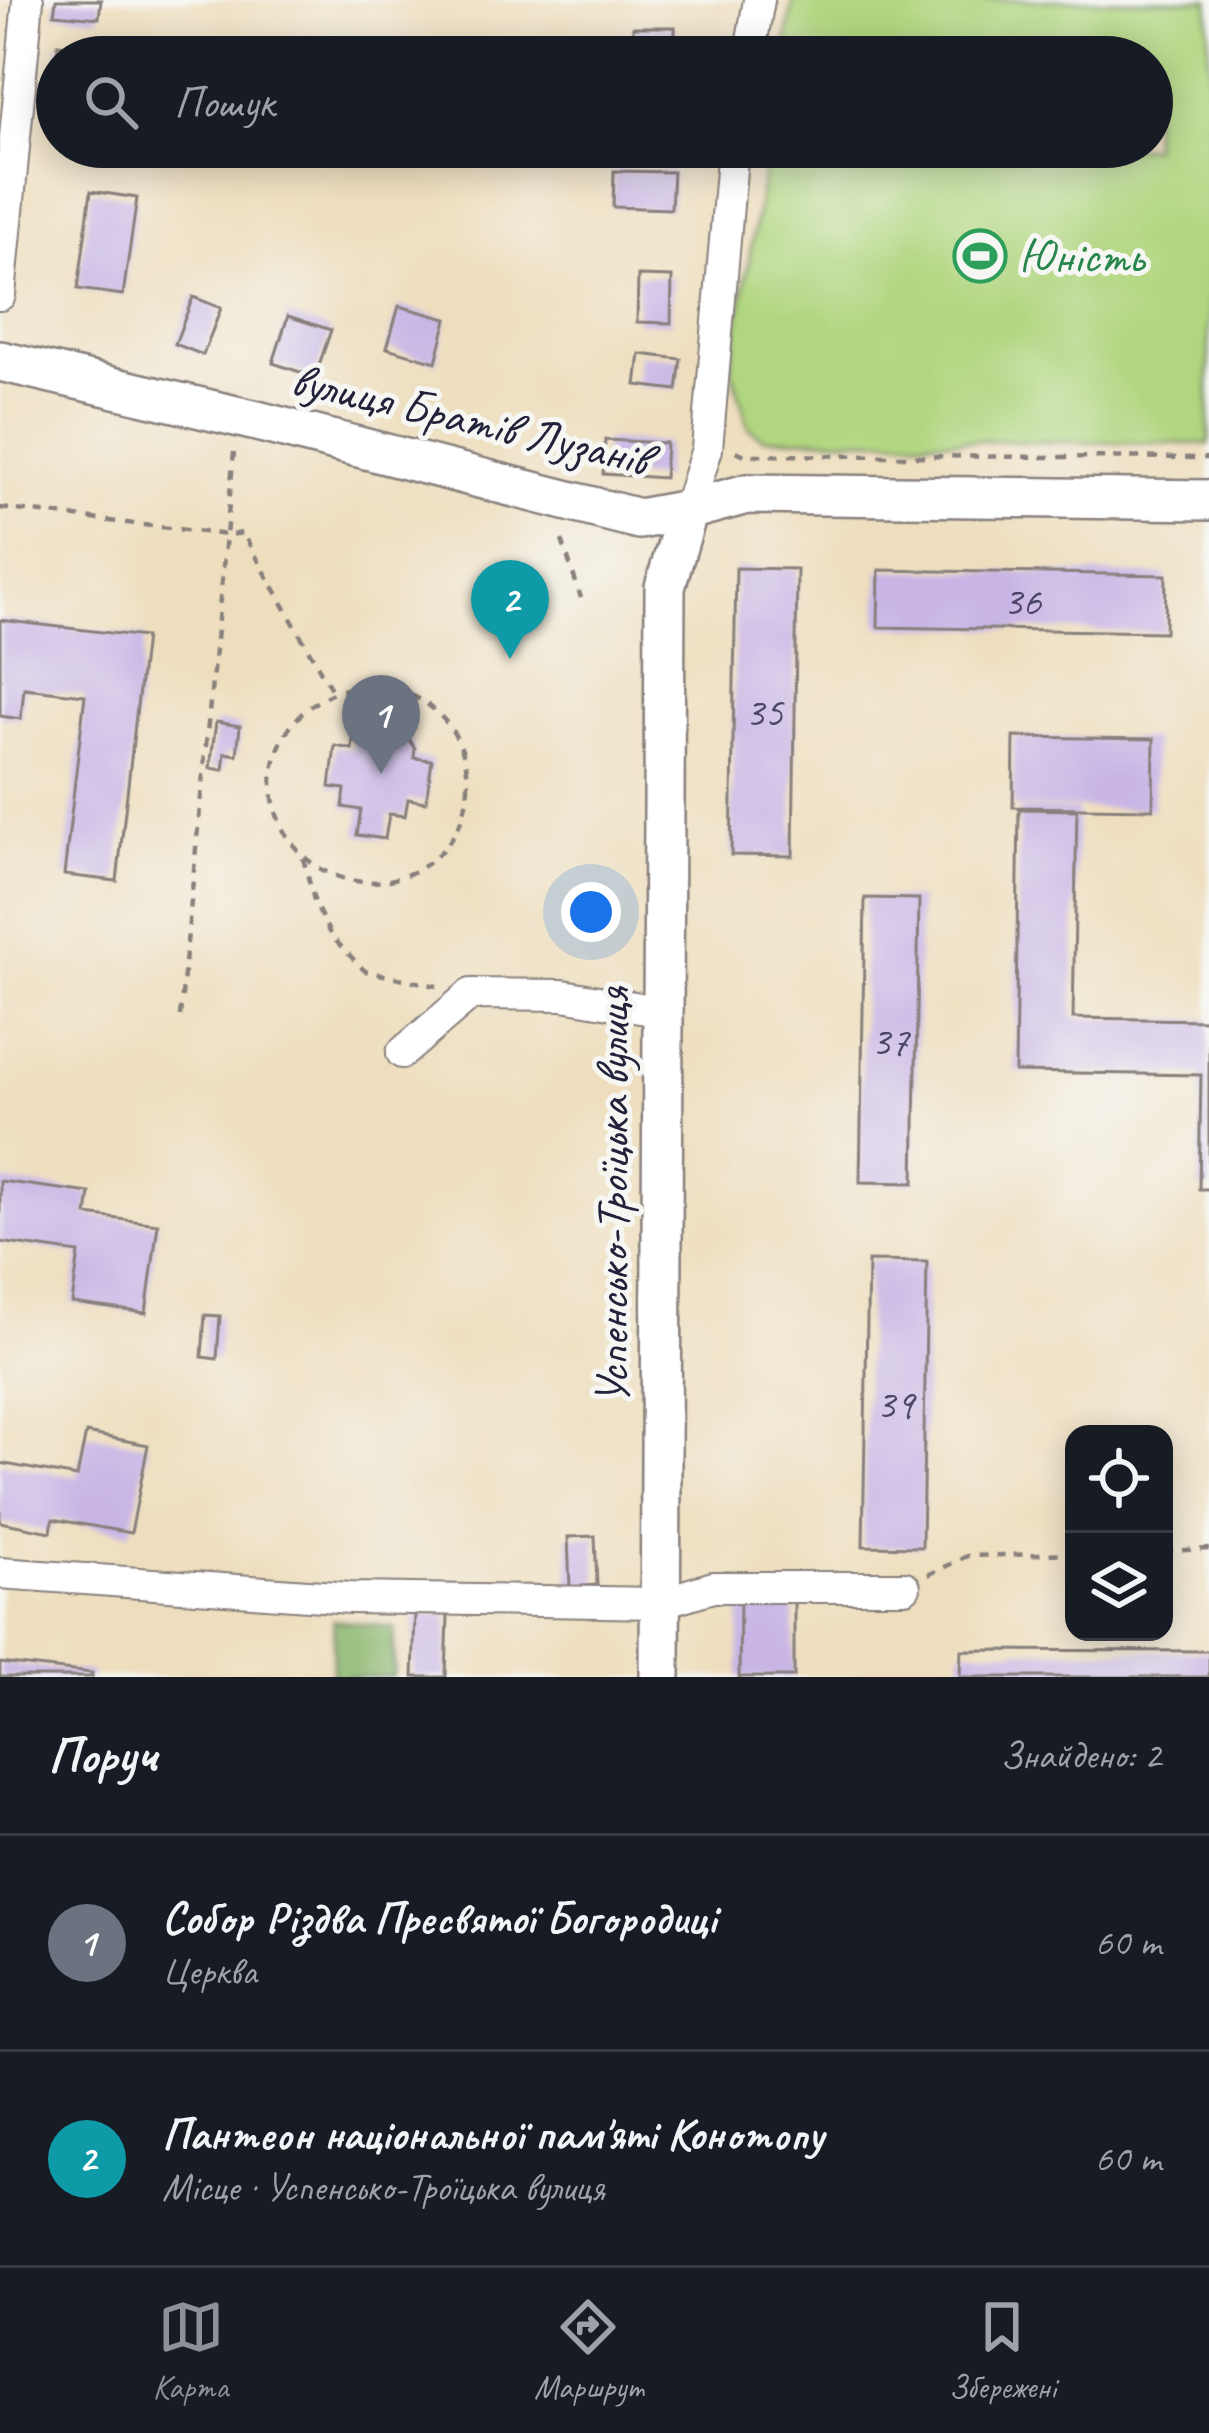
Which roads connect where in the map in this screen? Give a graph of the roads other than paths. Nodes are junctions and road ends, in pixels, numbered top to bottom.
1 (28, 0) edge
2 (759, 0) edge
3 (753, 36) edge
4 (731, 168) edge
5 (0, 295) edge
6 (0, 361) edge
7 (1209, 500) edge
8 (688, 510) junction
9 (664, 1012) junction
10 (402, 1053) dead end
11 (0, 1573) edge
12 (905, 1587) road end
13 (660, 1603) junction
14 (660, 1677) edge

1 - 5 street
2 - 3 street
4 - 8 street, Успенсько-Троїцька вулиця
6 - 8 main road, вулиця Братів Лузанів
7 - 8 main road, вулиця Братів Лузанів
8 - 9 main road, Успенсько-Троїцька вулиця
9 - 10 street
9 - 13 main road, Успенсько-Троїцька вулиця
11 - 13 street
12 - 13 street
13 - 14 main road, Успенсько-Троїцька вулиця

